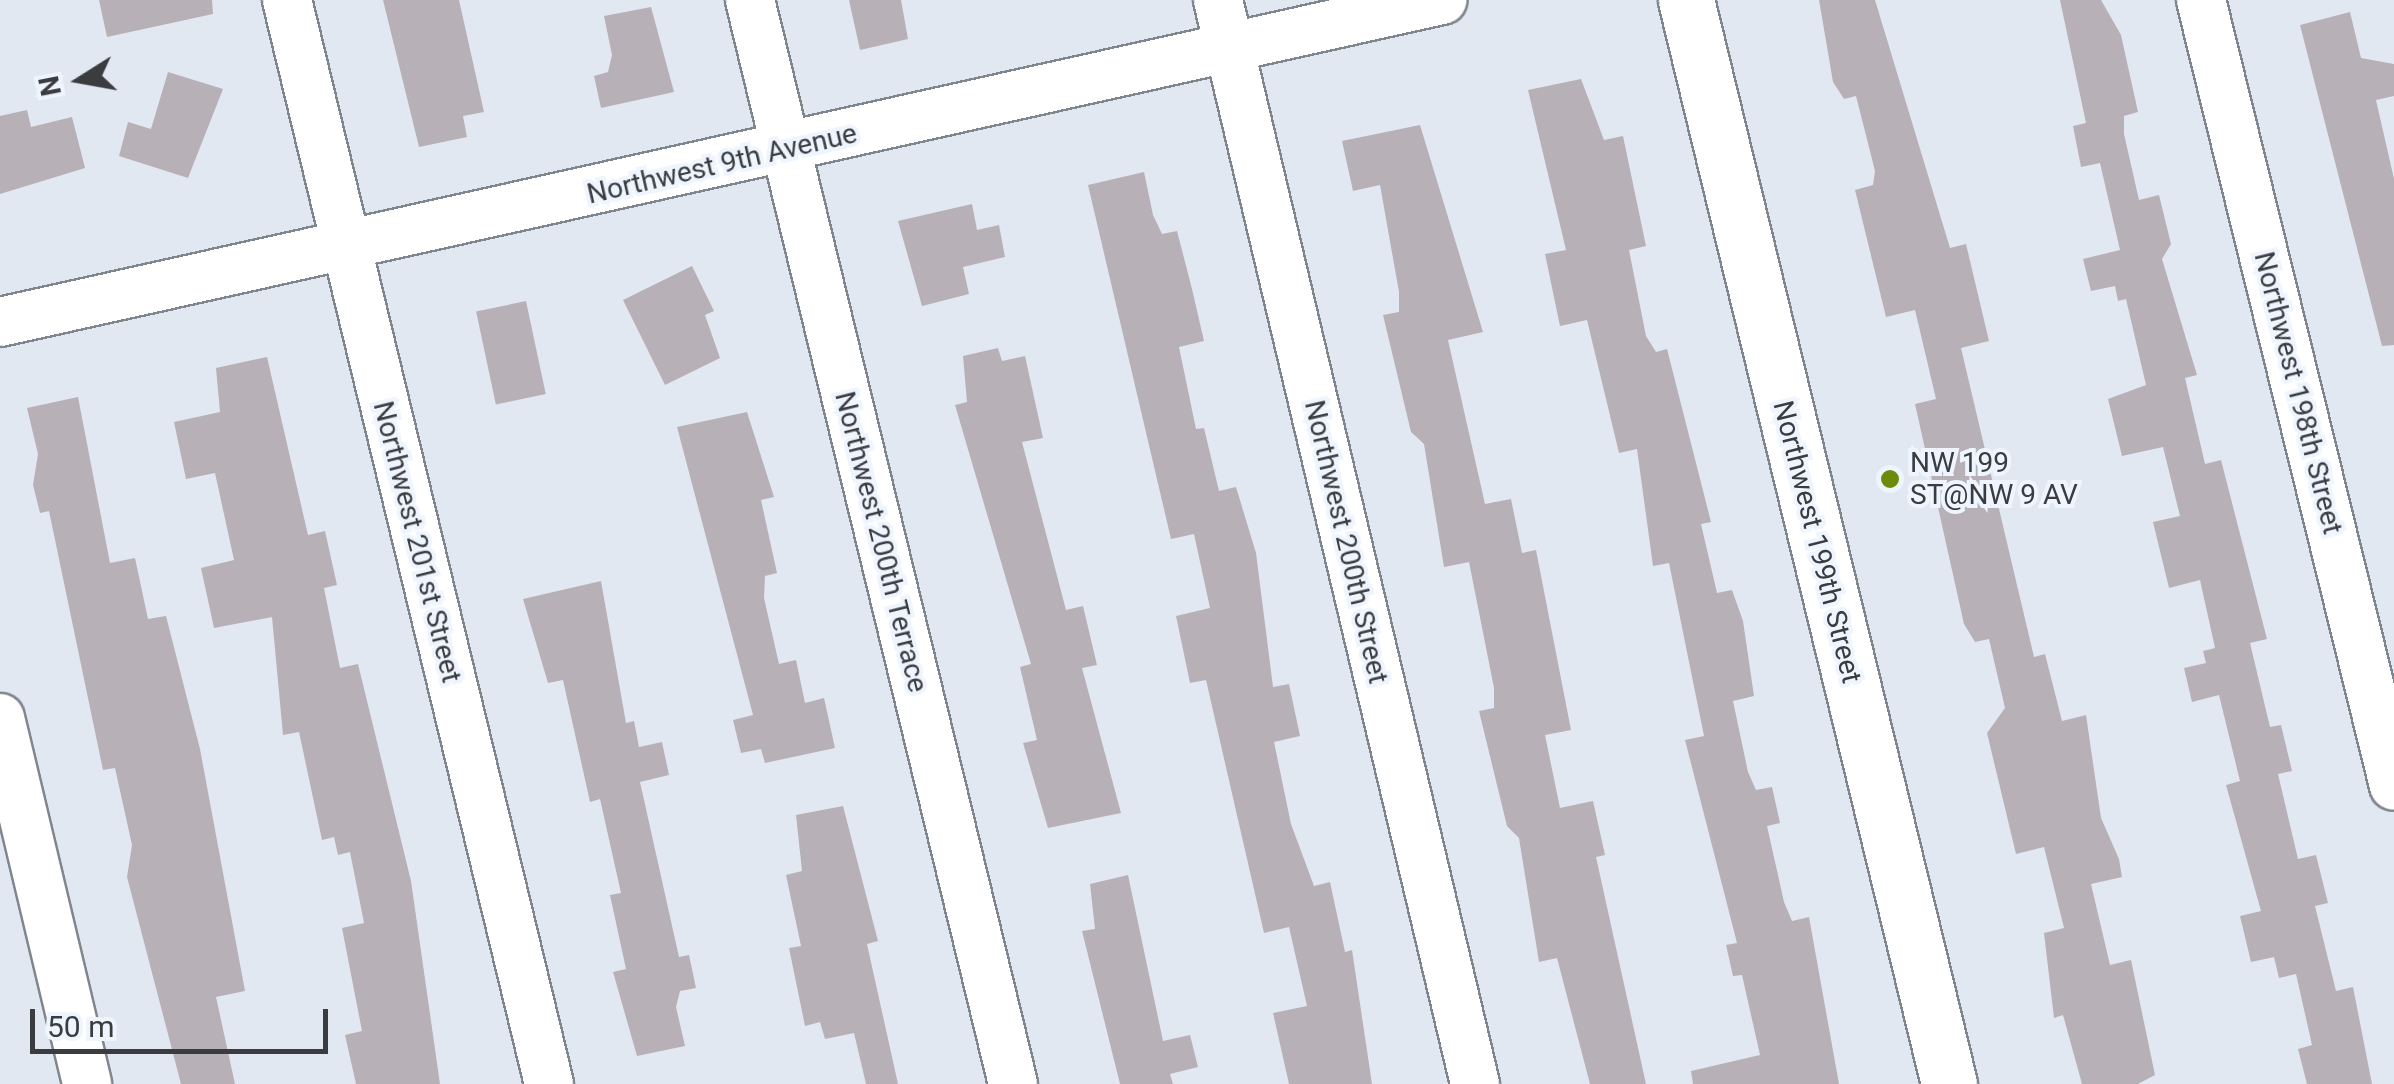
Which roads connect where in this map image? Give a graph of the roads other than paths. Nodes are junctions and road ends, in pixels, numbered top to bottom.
1 (287, 0) edge
2 (750, 0) edge
3 (1442, 0) edge
4 (1686, 0) edge
5 (2202, 0) edge
6 (1224, 22) edge
7 (786, 151) junction
8 (345, 246) junction
9 (0, 322) edge
10 (0, 718) edge
11 (2394, 786) edge
12 (87, 1084) edge
13 (549, 1084) edge
14 (1013, 1084) edge
15 (1474, 1084) edge
16 (1949, 1084) edge

1 - 8 street, Northwest 201st Street
2 - 7 street, Northwest 200th Terrace
3 - 6 street, Northwest 9th Avenue
4 - 16 main road, Northwest 199th Street
5 - 11 street, Northwest 198th Street
6 - 7 street, Northwest 9th Avenue
6 - 15 street, Northwest 200th Street
7 - 8 street, Northwest 9th Avenue
7 - 14 street, Northwest 200th Terrace
8 - 9 street, Northwest 9th Avenue
8 - 13 street, Northwest 201st Street
10 - 12 street

